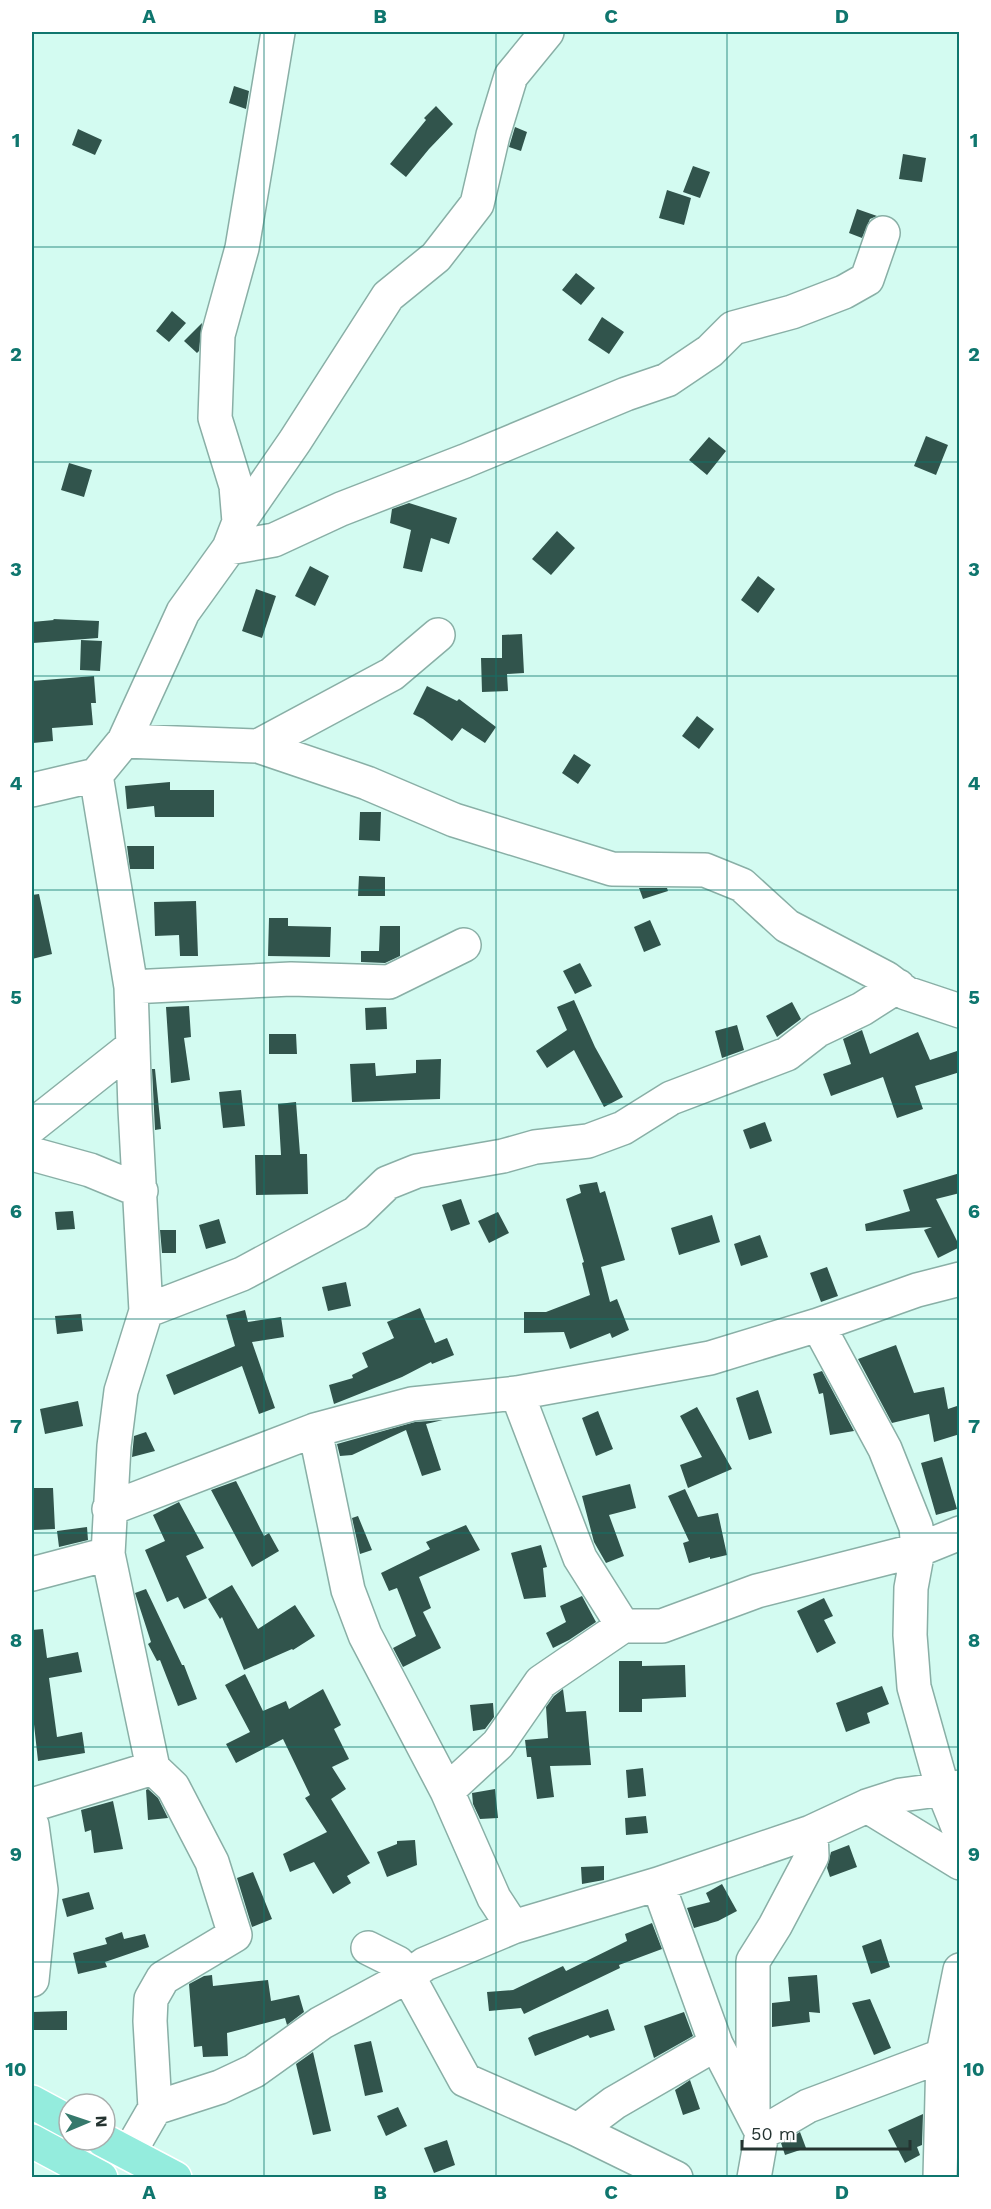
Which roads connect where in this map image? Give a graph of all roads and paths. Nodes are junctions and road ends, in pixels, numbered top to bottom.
1 (278, 32) edge
2 (547, 32) edge
3 (883, 233) dead end
4 (234, 535) junction
5 (438, 635) dead end
6 (124, 741) junction
7 (258, 746) junction
8 (96, 775) junction
9 (32, 790) edge
10 (464, 945) dead end
11 (898, 986) junction
12 (131, 987) junction
13 (960, 1011) edge
14 (133, 1046) junction
15 (32, 1126) edge
16 (32, 1154) edge
17 (141, 1191) junction
18 (960, 1279) edge
19 (146, 1311) junction
20 (818, 1325) junction
21 (517, 1393) junction
22 (315, 1430) junction
23 (109, 1509) junction
24 (960, 1533) edge
25 (918, 1550) junction
26 (108, 1554) junction
27 (32, 1574) edge
28 (623, 1626) junction
29 (153, 1768) junction
30 (951, 1788) edge
31 (447, 1791) junction
32 (32, 1805) edge
33 (867, 1806) junction
34 (32, 1825) edge
35 (811, 1832) junction
36 (960, 1832) edge
37 (960, 1863) edge
38 (658, 1884) junction
39 (513, 1927) junction
40 (368, 1948) dead end
41 (960, 1970) edge
42 (408, 1976) junction
43 (32, 1980) edge
44 (716, 2044) junction
45 (951, 2051) edge
46 (32, 2102) edge
47 (155, 2108) junction
48 (57, 2116) edge
49 (758, 2124) junction
50 (578, 2130) junction
51 (32, 2141) edge
52 (117, 2146) edge
53 (117, 2148) edge
54 (101, 2178) edge
55 (175, 2178) edge
56 (676, 2178) edge
57 (754, 2178) edge
58 (940, 2178) edge

1 - 4 street
2 - 4 street
3 - 4 street
4 - 6 street
5 - 7 street
6 - 7 street
6 - 8 street
7 - 11 street
8 - 9 street
8 - 12 street
10 - 12 street
11 - 13 street
11 - 19 street
12 - 14 street
14 - 15 street
14 - 17 street
16 - 17 street
17 - 19 street
18 - 20 street
19 - 23 street
20 - 21 street
20 - 25 street
21 - 22 street
21 - 28 street
22 - 23 street
22 - 31 street
23 - 26 street
24 - 25 street
25 - 28 street
25 - 30 street
26 - 27 street
26 - 29 street
28 - 31 street
29 - 32 street
29 - 47 street
30 - 33 street
30 - 36 street
31 - 39 street
33 - 35 street
33 - 37 street
34 - 43 street
35 - 38 street
35 - 49 street
38 - 39 street
38 - 44 street
39 - 42 street
40 - 42 street
41 - 45 street
42 - 47 street
42 - 50 street
44 - 49 street
44 - 50 street
45 - 49 street
45 - 58 street
46 - 48 main road
47 - 52 street
49 - 57 street
50 - 56 street
51 - 54 main road
53 - 55 main road

